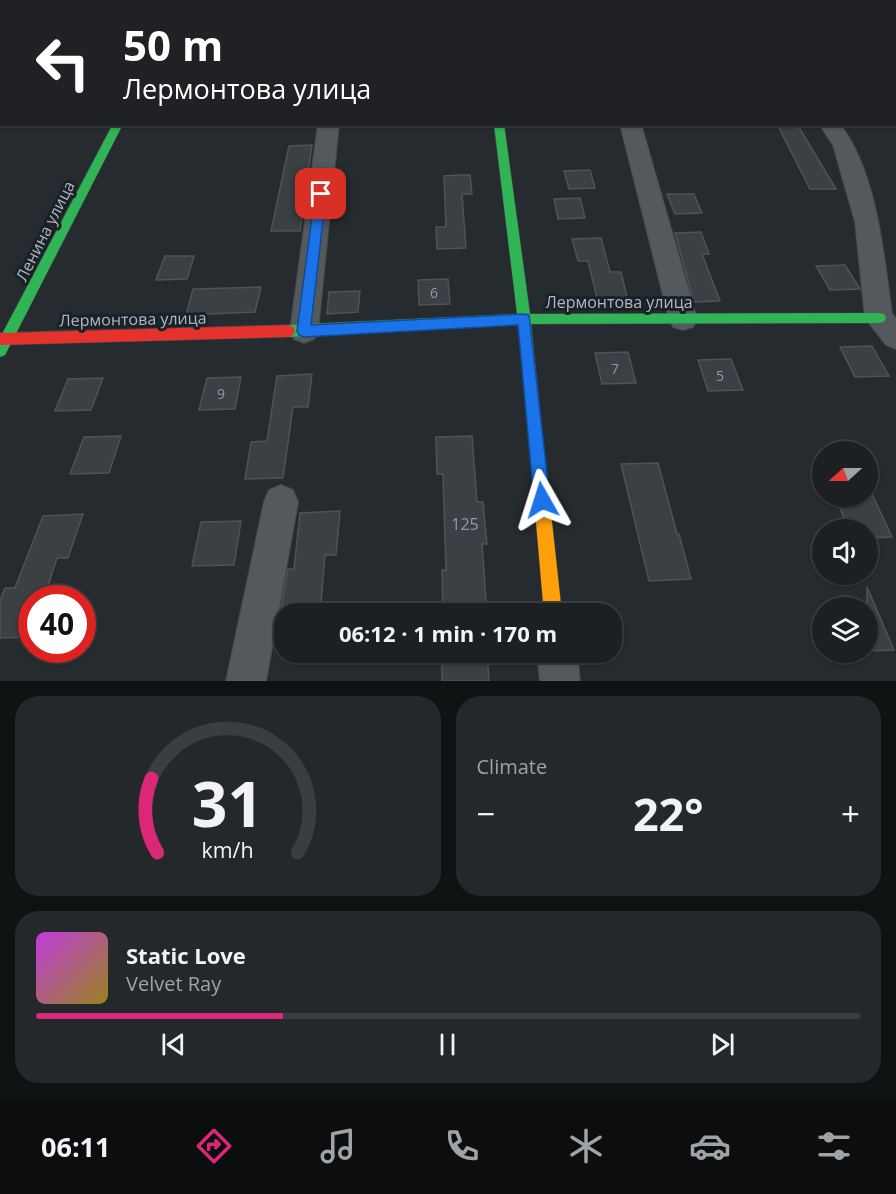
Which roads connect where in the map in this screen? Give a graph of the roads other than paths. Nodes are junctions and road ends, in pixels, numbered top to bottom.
1 (117, 126) edge
2 (329, 126) edge
3 (499, 126) edge
4 (631, 126) edge
5 (830, 126) edge
6 (879, 318) junction
7 (524, 319) junction
8 (683, 319) junction
9 (304, 331) junction
10 (896, 337) edge
11 (4, 339) edge
12 (0, 351) edge
13 (280, 502) dead end
14 (552, 603) edge
15 (558, 663) edge
16 (246, 681) edge
17 (560, 681) edge

1 - 11 street, Ленина улица
2 - 9 street
3 - 7 street
4 - 8 street
5 - 6 street
6 - 8 street, Лермонтова улица
6 - 10 street
7 - 8 street, Лермонтова улица
7 - 9 street, Лермонтова улица
7 - 14 street
9 - 11 street, Лермонтова улица
11 - 12 street, Ленина улица
13 - 16 street
15 - 17 street

